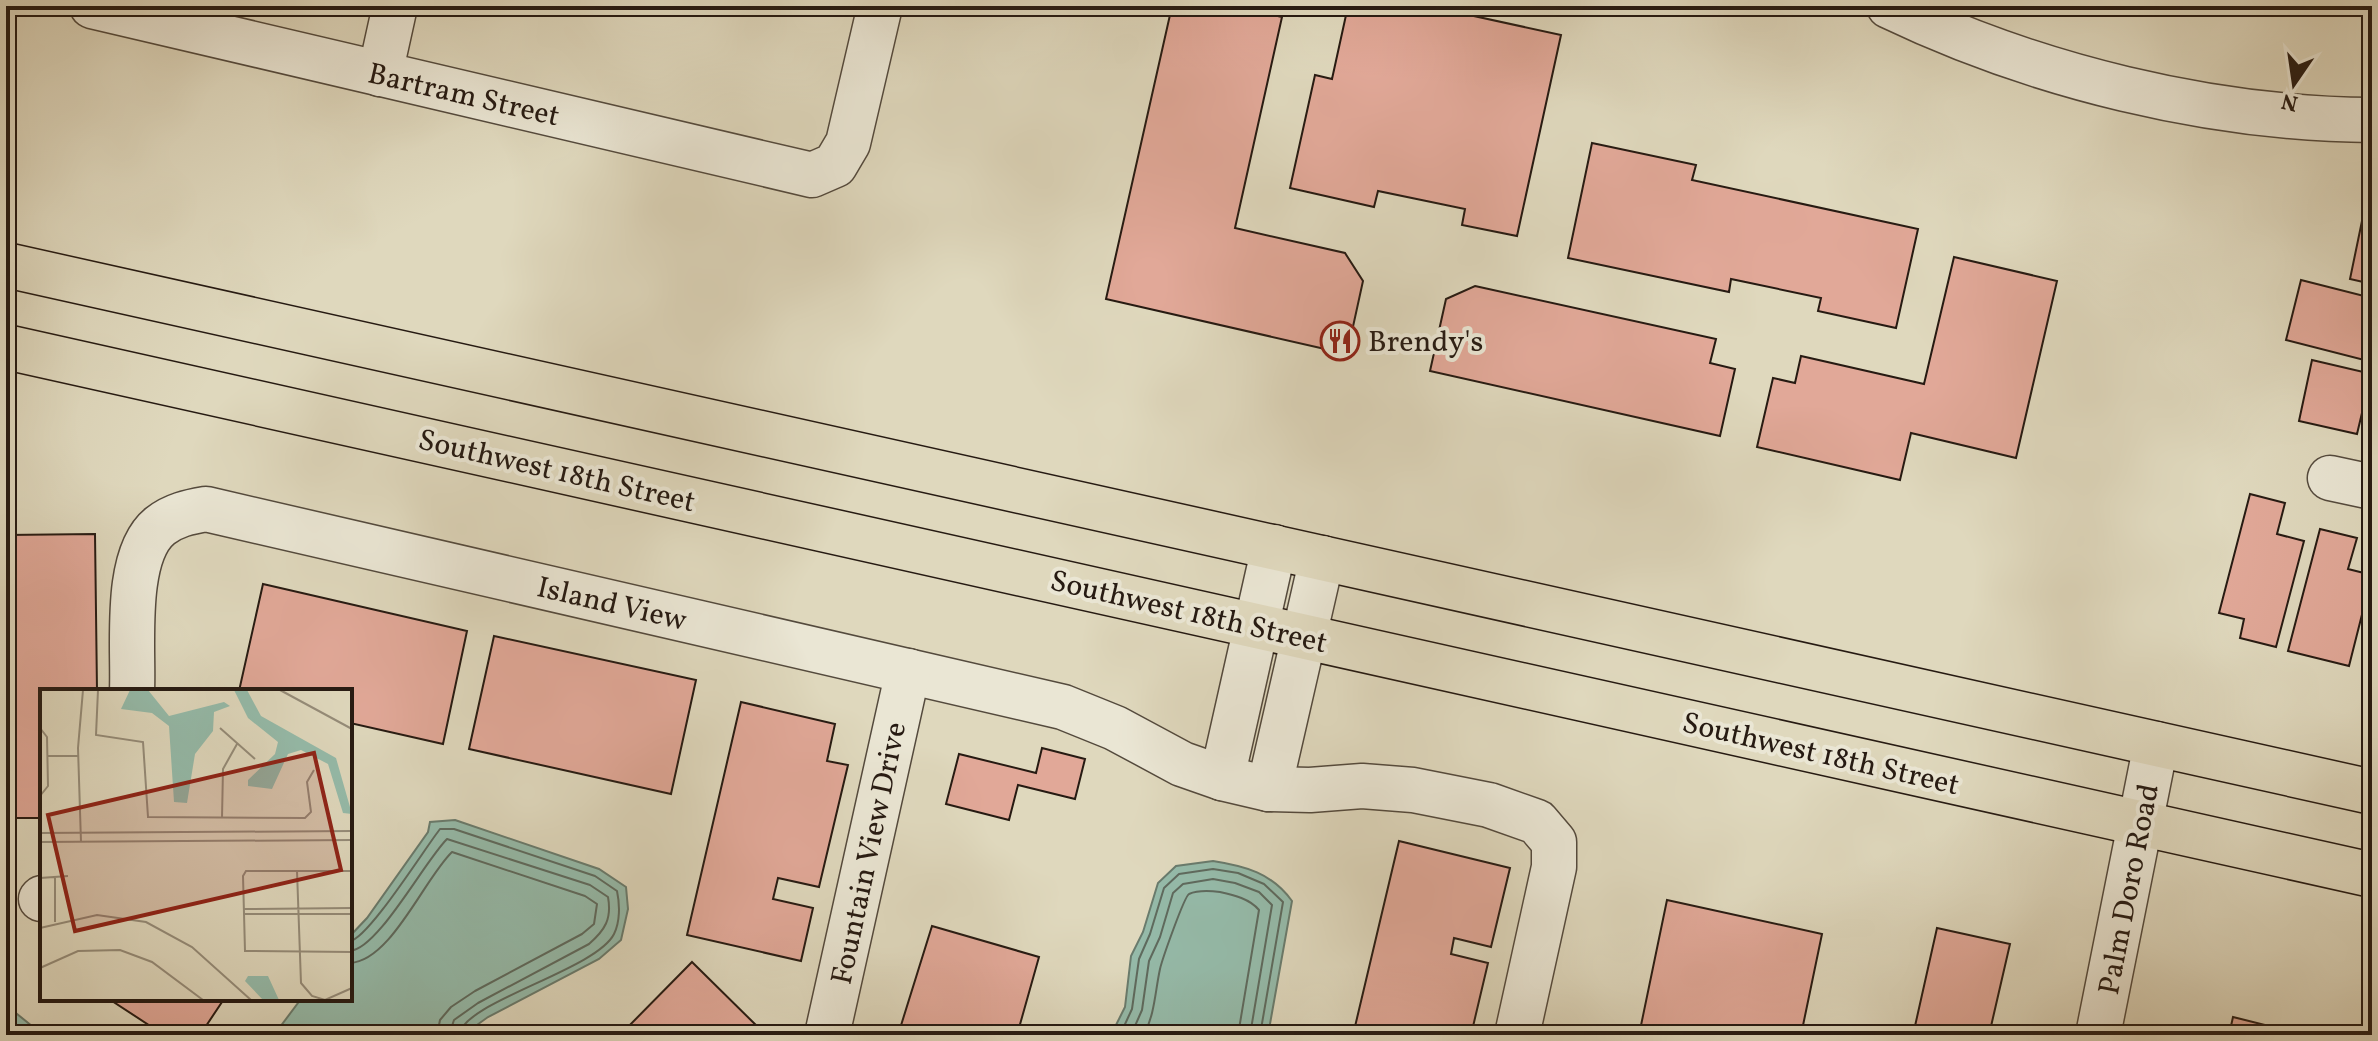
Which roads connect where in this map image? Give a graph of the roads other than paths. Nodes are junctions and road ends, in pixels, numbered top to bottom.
1 (92, 6) edge
2 (395, 6) edge
3 (880, 6) edge
4 (1889, 6) edge
5 (380, 74) junction
6 (2372, 120) edge
7 (6, 265) edge
8 (6, 347) edge
9 (2330, 478) dead end
10 (2372, 487) edge
11 (1274, 547) junction
12 (1322, 558) junction
13 (1256, 626) junction
14 (1304, 637) junction
15 (908, 671) junction
16 (132, 689) edge
17 (2156, 744) junction
18 (1222, 778) junction
19 (1269, 789) junction
20 (2372, 792) edge
21 (2142, 824) junction
22 (2372, 875) edge
23 (827, 1035) edge
24 (1517, 1035) edge
25 (2098, 1035) edge

1 - 5 street, Bartram Street
2 - 5 street
3 - 5 street, Bartram Street
4 - 6 street
7 - 11 main road
8 - 13 main road, Southwest 18th Street
9 - 10 street
11 - 12 main road
11 - 13 street
12 - 14 street
12 - 17 main road
13 - 14 main road, Southwest 18th Street
13 - 18 street
14 - 19 street
14 - 21 main road, Southwest 18th Street
15 - 16 street, Island View
15 - 18 street, Island View
15 - 23 street, Fountain View Drive
17 - 20 main road
17 - 21 street, Palm Doro Road
18 - 19 street, Island View
19 - 24 street, Island View
21 - 22 main road, Southwest 18th Street
21 - 25 street, Palm Doro Road

